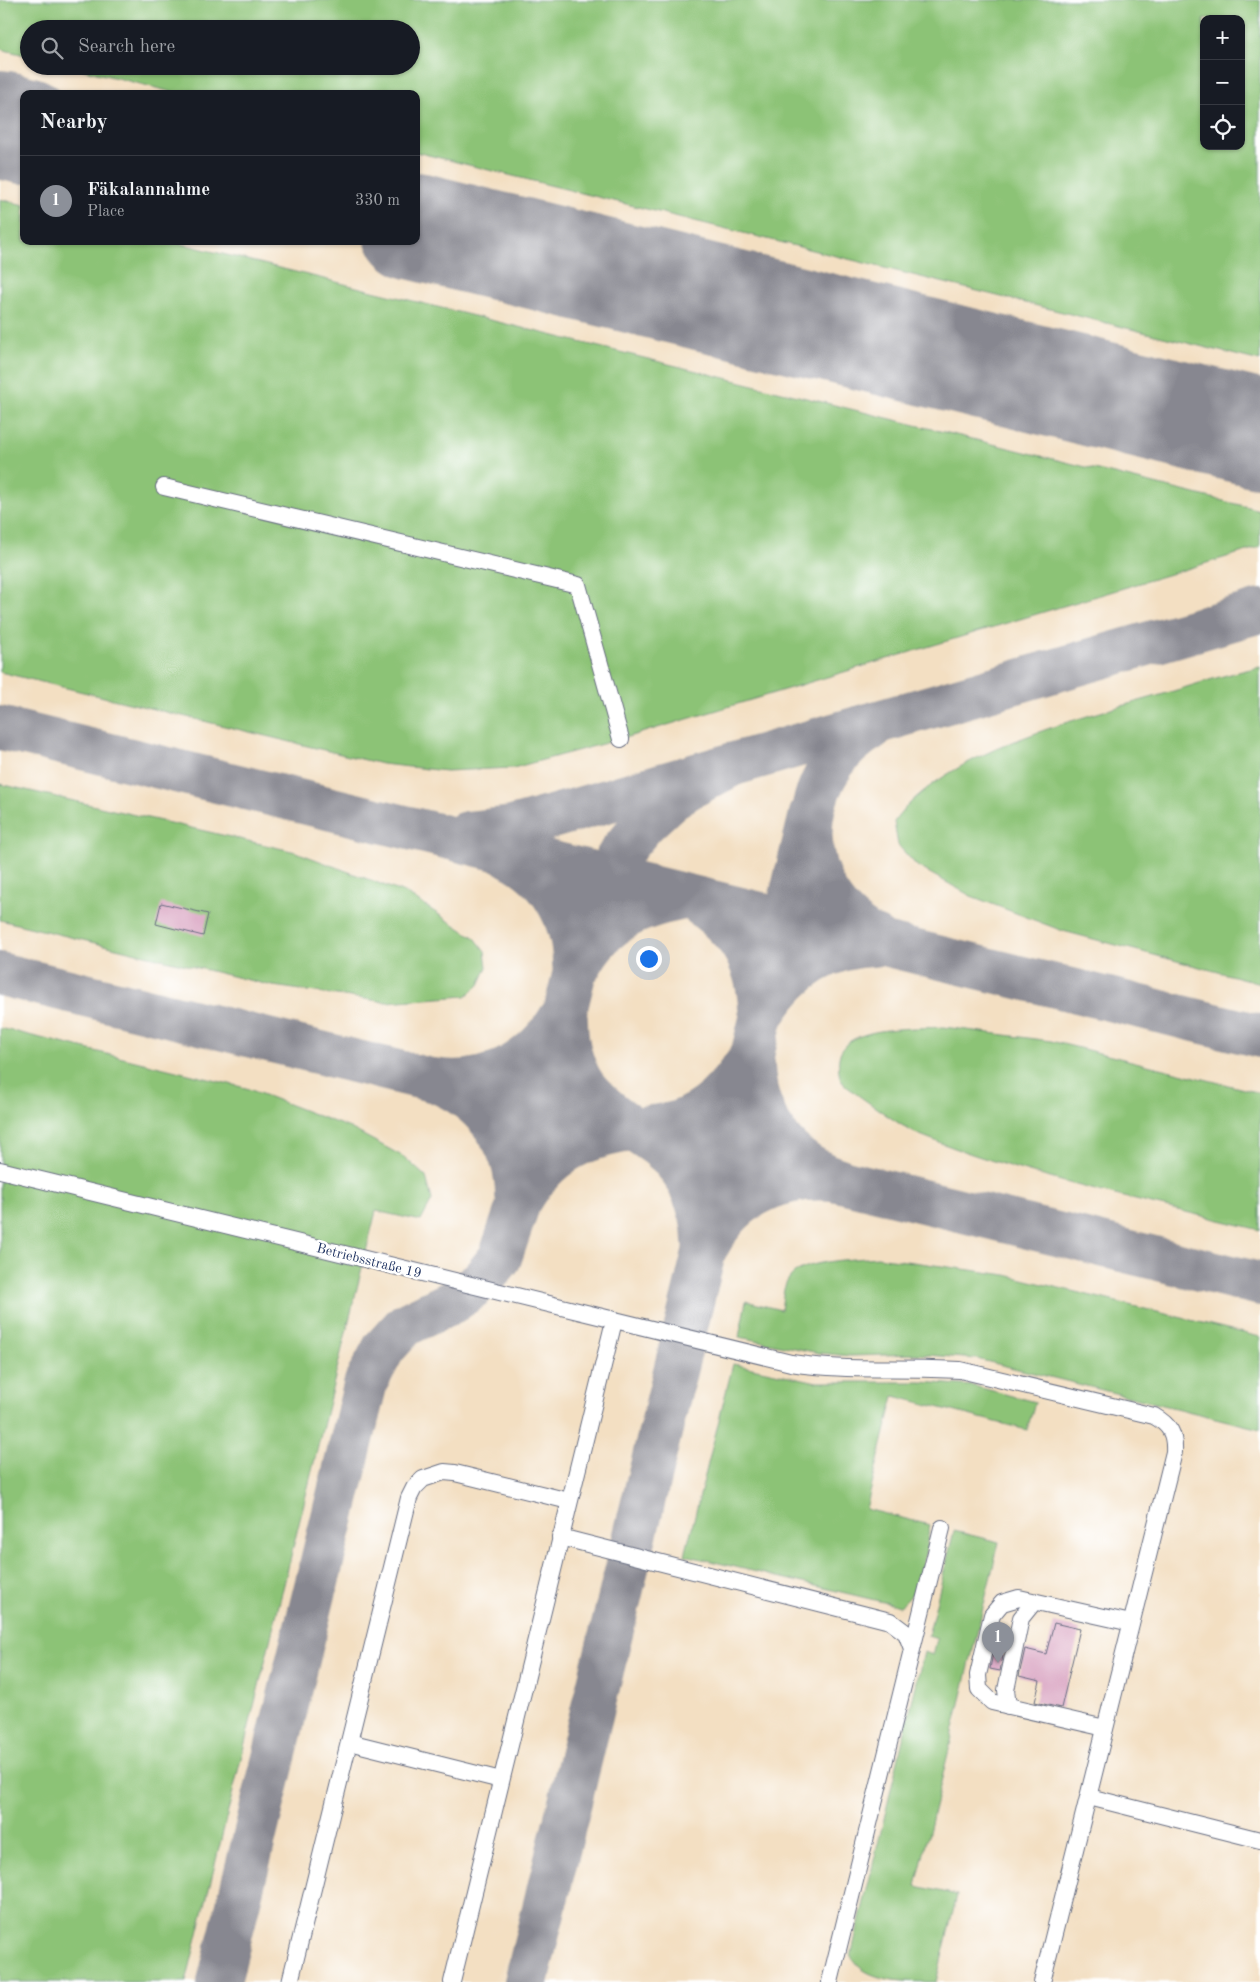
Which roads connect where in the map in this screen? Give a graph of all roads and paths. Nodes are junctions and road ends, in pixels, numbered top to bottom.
1 (164, 487) dead end
2 (621, 739) dead end
3 (0, 1170) edge
4 (614, 1321) junction
5 (569, 1501) junction
6 (942, 1528) dead end
7 (560, 1537) junction
8 (1034, 1602) junction
9 (1131, 1623) junction
10 (911, 1646) junction
11 (1008, 1706) junction
12 (1105, 1728) junction
13 (349, 1742) junction
14 (501, 1780) junction
15 (1088, 1797) junction
16 (1260, 1840) edge
17 (290, 1982) edge
18 (452, 1982) edge
19 (830, 1982) edge
20 (1042, 1982) edge

1 - 2 lane
3 - 4 lane, Betriebsstraße 19
4 - 5 lane
4 - 9 lane, Betriebsstraße 19
5 - 7 lane
5 - 13 lane
6 - 10 lane
7 - 10 lane
7 - 14 lane
8 - 9 lane
8 - 11 lane
8 - 11 lane
9 - 12 lane, Betriebsstraße 19
10 - 19 lane
11 - 12 lane
12 - 15 lane, Betriebsstraße 19
13 - 14 lane
13 - 17 lane
14 - 18 lane
15 - 16 lane
15 - 20 lane, Betriebsstraße 19

